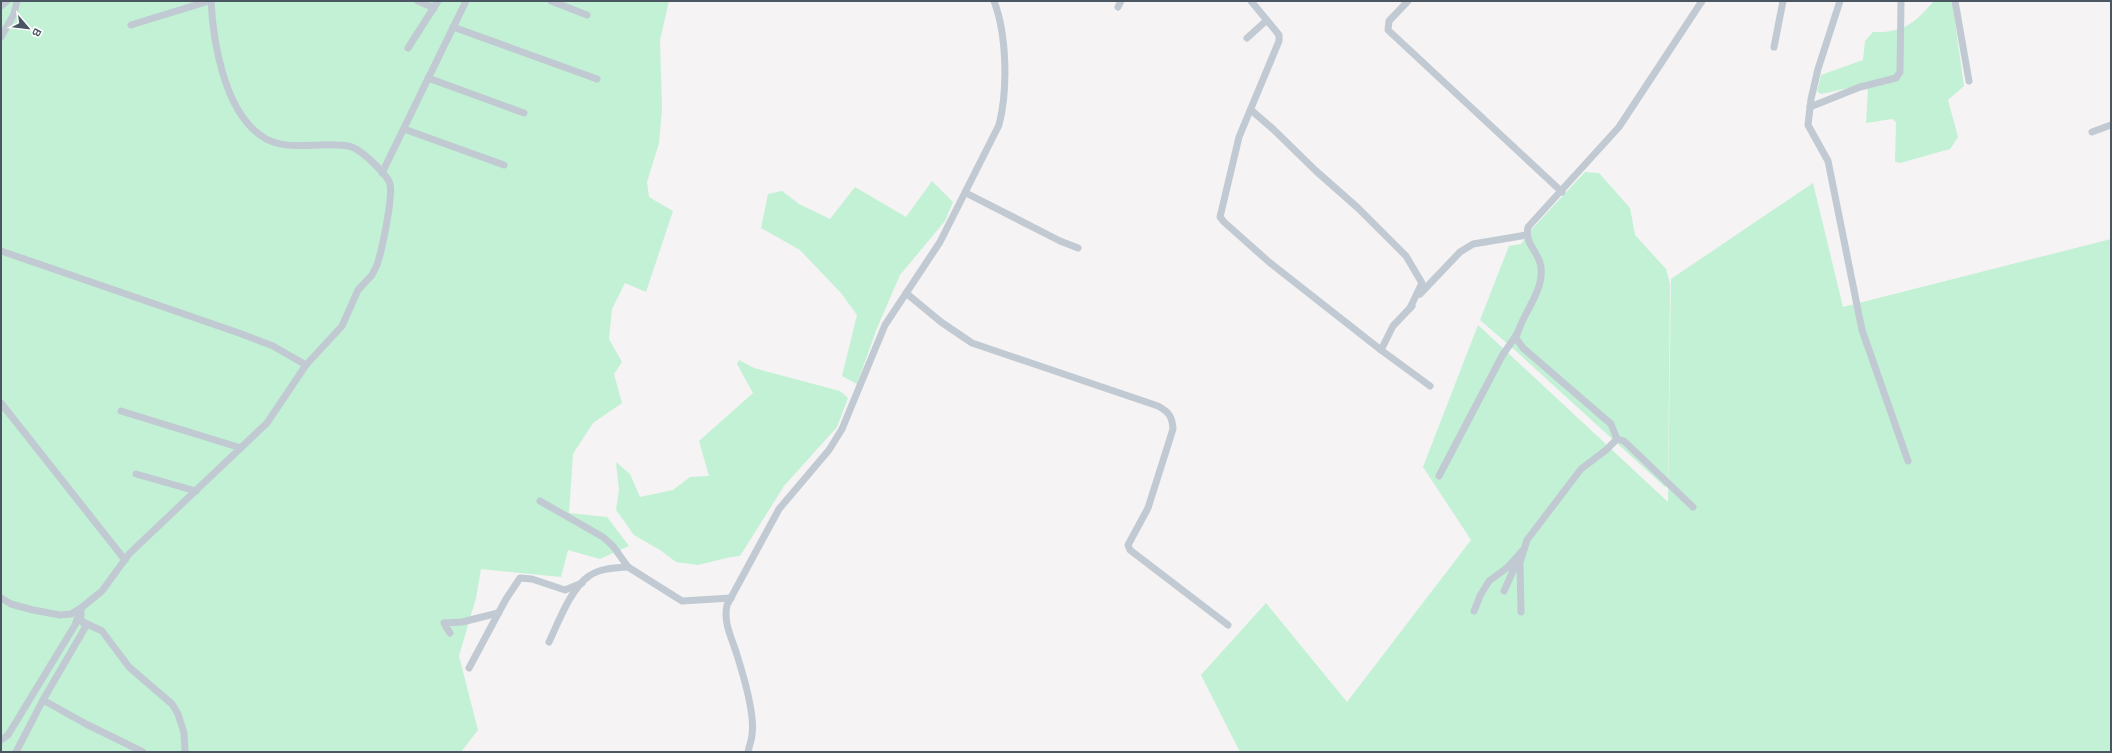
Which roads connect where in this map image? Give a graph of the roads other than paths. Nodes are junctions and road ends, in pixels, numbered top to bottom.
1 (7, 1) edge
2 (17, 1) edge
3 (210, 1) edge
4 (418, 1) edge
5 (438, 1) edge
6 (466, 1) edge
7 (551, 1) edge
8 (994, 1) edge
9 (1251, 1) edge
10 (1408, 1) edge
11 (1702, 1) edge
12 (1783, 1) edge
13 (1840, 1) edge
14 (1901, 1) edge
15 (1955, 1) edge
16 (1, 6) edge
17 (434, 8) junction
18 (587, 15) dead end
19 (1267, 20) junction
20 (131, 25) dead end
21 (453, 28) junction
22 (1, 37) edge
23 (1247, 38) dead end
24 (1774, 47) dead end
25 (408, 48) dead end
26 (428, 78) junction
27 (597, 79) dead end
28 (1969, 81) dead end
29 (1810, 107) junction
30 (1251, 110) junction
31 (524, 113) dead end
32 (2111, 125) edge
33 (404, 129) junction
34 (2092, 132) dead end
35 (504, 165) dead end
36 (382, 173) junction
37 (1562, 192) junction
38 (966, 193) junction
39 (1527, 235) junction
40 (1078, 248) dead end
41 (1, 250) edge
42 (906, 293) junction
43 (1410, 308) junction
44 (1517, 334) junction
45 (1381, 350) junction
46 (306, 365) junction
47 (1430, 386) dead end
48 (1, 403) edge
49 (121, 411) dead end
50 (1617, 439) junction
51 (241, 448) junction
52 (1908, 461) dead end
53 (136, 474) dead end
54 (1439, 476) dead end
55 (196, 491) junction
56 (540, 501) dead end
57 (1693, 507) dead end
58 (1522, 551) junction
59 (125, 560) junction
60 (628, 567) junction
61 (582, 583) junction
62 (1504, 591) dead end
63 (1, 598) edge
64 (731, 598) junction
65 (81, 608) junction
66 (1474, 611) dead end
67 (1521, 612) dead end
68 (498, 613) junction
69 (81, 621) junction
70 (1228, 625) dead end
71 (450, 633) dead end
72 (549, 642) dead end
73 (469, 668) dead end
74 (43, 700) junction
75 (1, 740) edge
76 (20, 751) edge
77 (143, 752) edge
78 (185, 752) edge
79 (748, 752) edge

1 - 16 street
2 - 22 street
3 - 20 street
3 - 36 street
4 - 17 street
5 - 17 street
6 - 21 street
7 - 18 street
8 - 38 street
9 - 19 street
10 - 37 street
11 - 37 street
12 - 24 street
13 - 29 street
14 - 29 street
15 - 28 street
17 - 25 street
19 - 23 street
19 - 30 street
21 - 26 street
21 - 27 street
26 - 31 street
26 - 33 street
29 - 52 street
30 - 43 street
30 - 45 street
32 - 34 street
33 - 35 street
33 - 36 street
36 - 46 street
37 - 39 street
38 - 40 street
38 - 42 street
39 - 43 street
39 - 44 street
41 - 46 street
42 - 64 street
42 - 70 street
43 - 45 street
44 - 50 street
44 - 54 street
45 - 47 street
46 - 51 street
48 - 59 street
49 - 51 street
50 - 57 street
50 - 58 street
51 - 55 street
53 - 55 street
55 - 59 street
56 - 60 street
58 - 62 street
58 - 66 street
58 - 67 street
59 - 65 street
60 - 61 street
60 - 64 street
61 - 68 street
61 - 72 street
63 - 65 street
64 - 79 street
65 - 69 street
65 - 75 street
68 - 71 street
68 - 73 street
69 - 74 street
69 - 78 street
74 - 76 street
74 - 77 street

